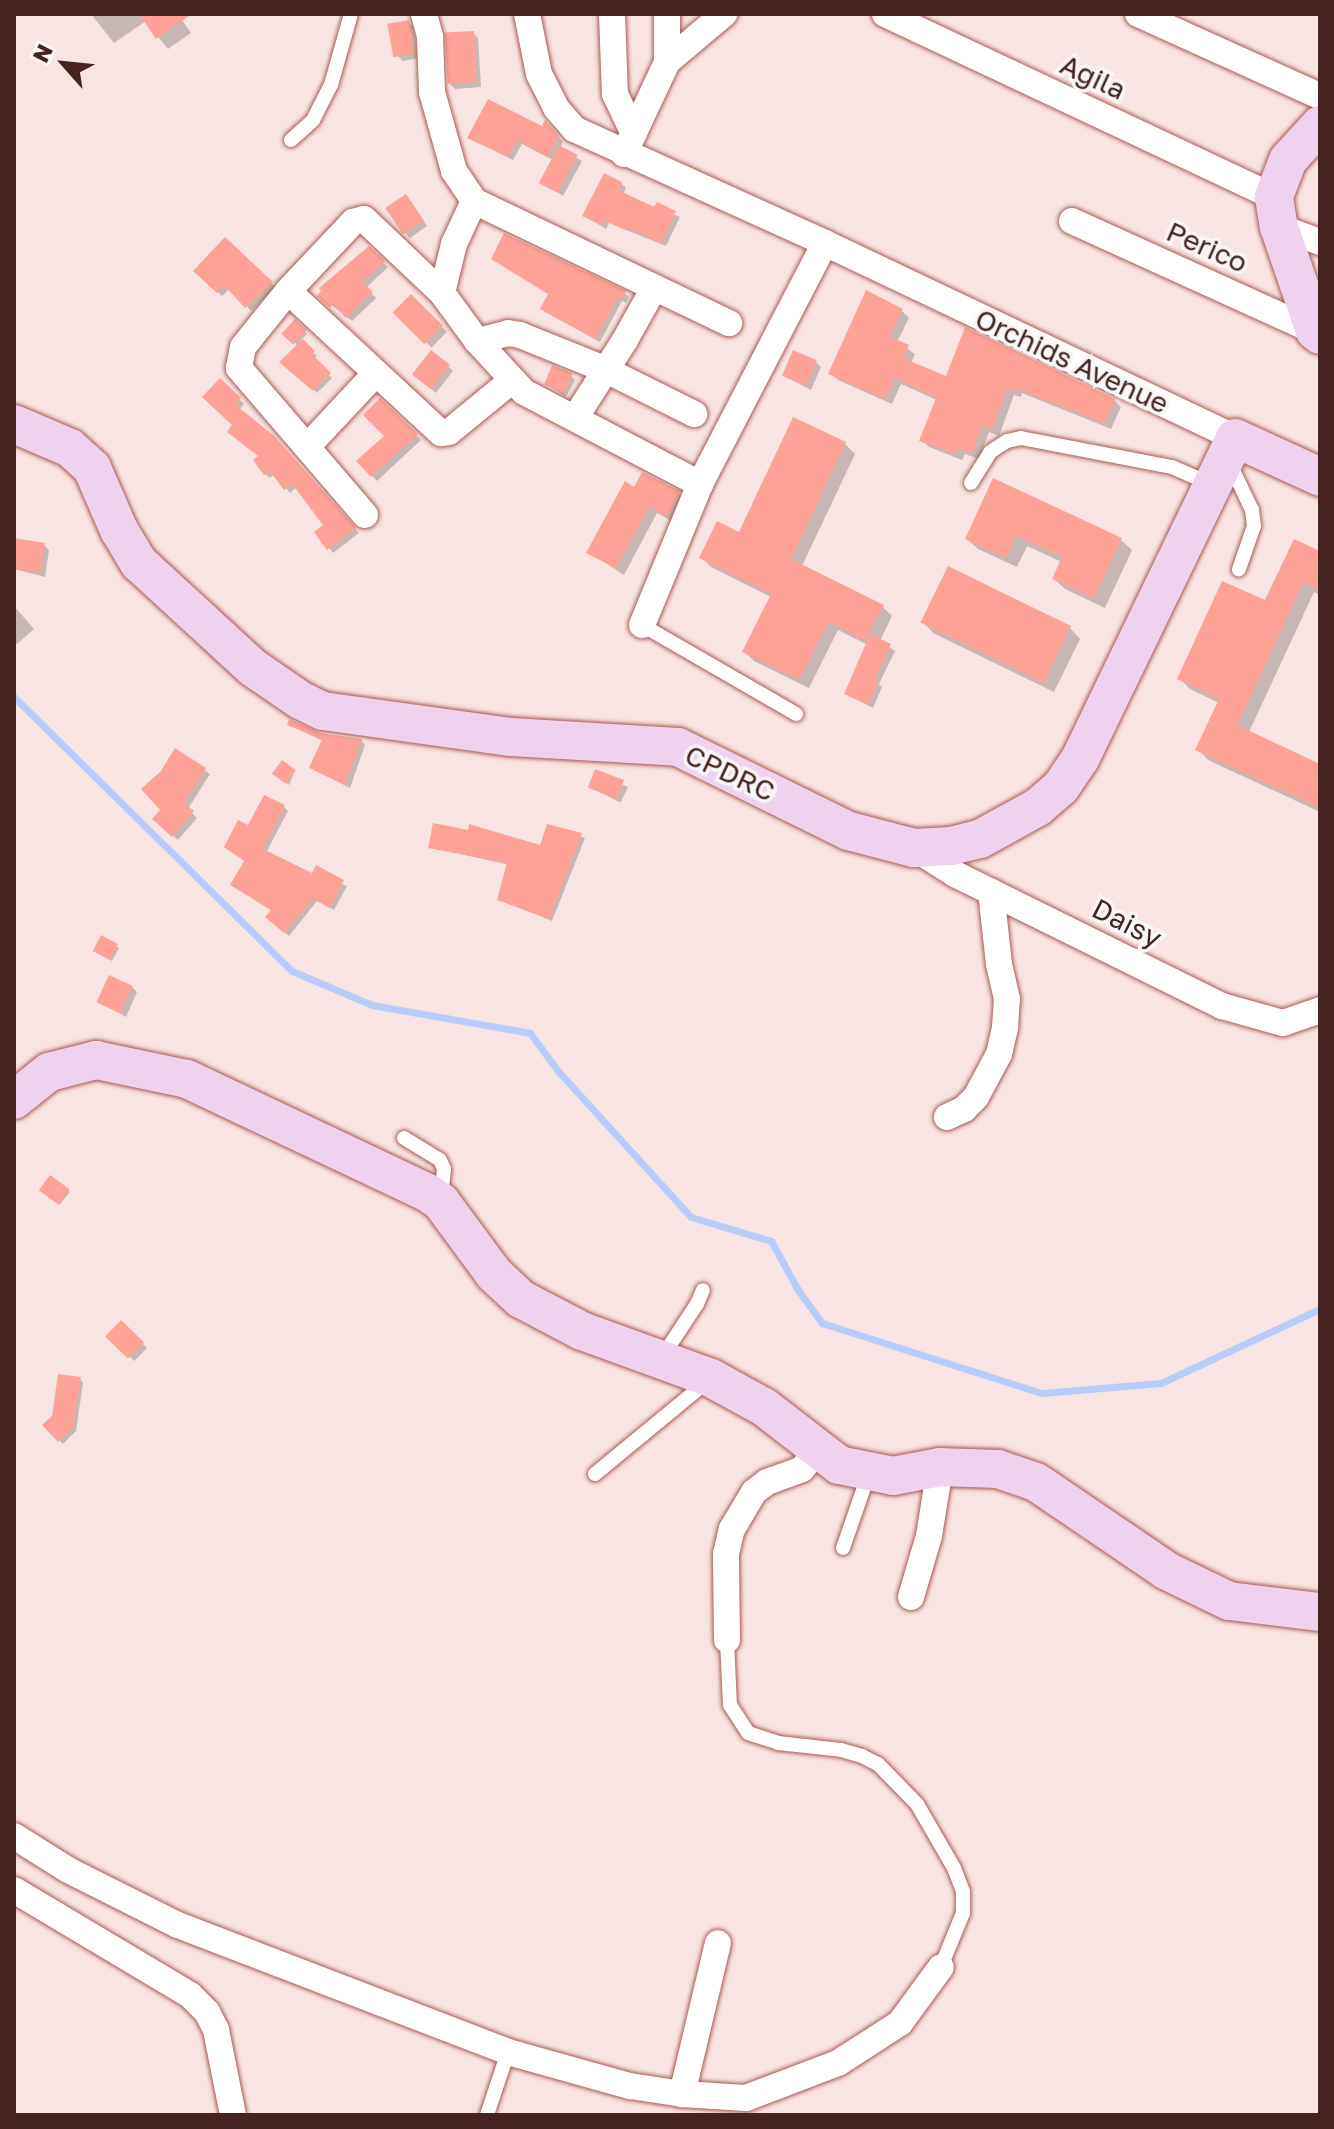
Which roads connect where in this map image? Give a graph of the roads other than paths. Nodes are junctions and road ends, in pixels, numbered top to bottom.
1 (351, 14) edge
2 (424, 14) edge
3 (527, 14) edge
4 (612, 14) edge
5 (667, 14) edge
6 (724, 14) edge
7 (885, 14) edge
8 (1138, 14) edge
9 (667, 62) junction
10 (1320, 96) edge
11 (1320, 126) edge
12 (291, 140) dead end
13 (629, 144) junction
14 (474, 201) junction
15 (1276, 212) junction
16 (1072, 221) dead end
17 (1320, 242) edge
18 (825, 243) junction
19 (654, 288) junction
20 (288, 291) junction
21 (442, 293) junction
22 (729, 323) dead end
23 (1318, 333) edge
24 (477, 341) junction
25 (604, 369) junction
26 (375, 374) junction
27 (511, 381) junction
28 (694, 414) dead end
29 (575, 418) junction
30 (14, 424) edge
31 (307, 447) junction
32 (1225, 460) junction
33 (1320, 477) edge
34 (971, 483) dead end
35 (700, 484) junction
36 (365, 515) dead end
37 (1239, 569) dead end
38 (642, 625) joint
39 (796, 714) dead end
40 (914, 848) junction
41 (991, 891) junction
42 (1320, 1010) edge
43 (14, 1100) edge
44 (947, 1117) dead end
45 (404, 1138) dead end
46 (441, 1202) junction
47 (703, 1290) dead end
48 (659, 1361) junction
49 (711, 1378) junction
50 (817, 1451) junction
51 (940, 1467) junction
52 (869, 1472) junction
53 (595, 1474) dead end
54 (843, 1548) dead end
55 (911, 1597) dead end
56 (1320, 1612) edge
57 (727, 1640) joint
58 (14, 1836) edge
59 (14, 1890) edge
60 (718, 1943) dead end
61 (941, 1967) joint
62 (508, 2052) junction
63 (682, 2094) junction
64 (742, 2106) edge
65 (233, 2115) edge
66 (487, 2115) edge

1 - 12 lane
2 - 14 street
3 - 13 street, Orchids Avenue
4 - 13 street
5 - 9 street
6 - 9 street
7 - 15 street, Agila
8 - 10 street
9 - 13 street
11 - 15 street
13 - 18 street, Orchids Avenue
14 - 19 street
14 - 21 street
15 - 17 street, Agila
15 - 23 street
16 - 23 street, Perico
18 - 32 street, Orchids Avenue
18 - 35 street
19 - 22 street
19 - 25 street
20 - 21 street
20 - 26 street
20 - 31 street
21 - 24 street
24 - 25 street
24 - 27 street
25 - 28 street
25 - 29 street
26 - 27 street
26 - 31 street
27 - 29 street
29 - 35 street
30 - 40 street, CPDRC
31 - 36 street
32 - 33 street, Orchids Avenue
32 - 34 lane
32 - 37 lane
32 - 40 street, CPDRC
35 - 38 street
38 - 39 lane
40 - 41 street, Daisy
41 - 42 street, Daisy
41 - 44 street
43 - 46 street
45 - 46 lane
46 - 48 street
47 - 48 lane
48 - 49 street
49 - 50 street
49 - 53 lane
50 - 52 street
50 - 57 street
51 - 52 street
51 - 55 street
51 - 56 street
52 - 54 lane
57 - 61 lane
58 - 62 street
59 - 65 street
60 - 63 street
61 - 64 street
62 - 63 street
62 - 66 lane
63 - 64 street

